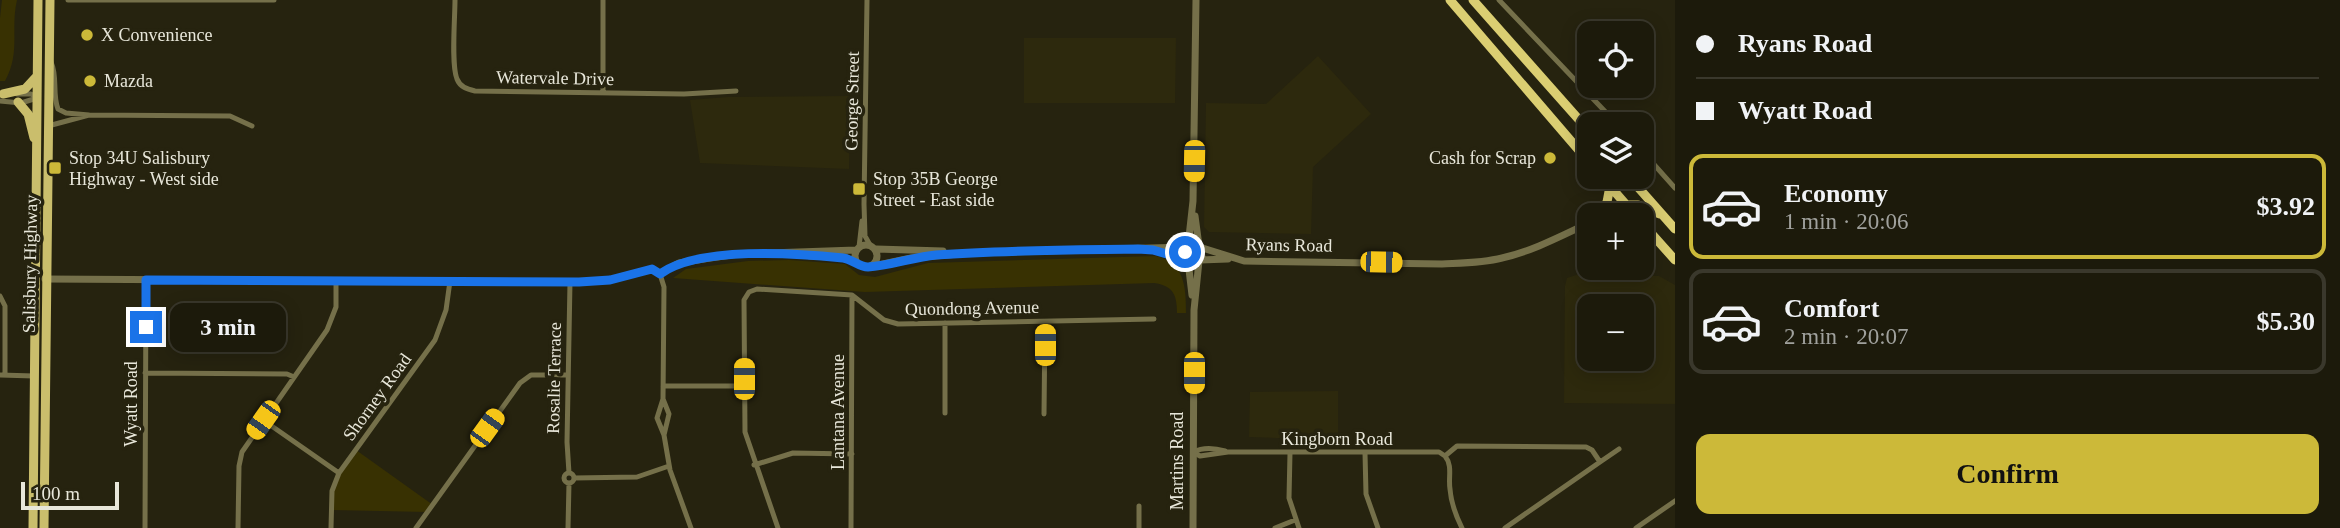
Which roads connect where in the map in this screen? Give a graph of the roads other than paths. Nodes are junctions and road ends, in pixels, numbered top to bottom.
1 (38, 0) edge
2 (50, 0) edge
3 (68, 0) edge
4 (274, 0) edge
5 (455, 0) edge
6 (603, 0) edge
7 (867, 0) edge
8 (1196, 0) edge
9 (1450, 0) edge
10 (1499, 0) edge
11 (1474, 1) edge
12 (49, 33) junction
13 (49, 58) junction
14 (37, 76) junction
15 (736, 90) dead end
16 (603, 93) junction
17 (1, 97) edge
18 (37, 98) junction
19 (18, 102) junction
20 (1606, 112) edge
21 (48, 113) junction
22 (89, 115) junction
23 (1577, 117) edge
24 (48, 126) junction
25 (252, 126) dead end
26 (36, 147) junction
27 (1577, 148) edge
28 (1654, 164) edge
29 (1675, 188) edge
30 (1612, 189) edge
31 (1639, 189) edge
32 (1193, 201) junction
33 (1623, 203) edge
34 (863, 204) junction
35 (1654, 212) edge
36 (1662, 215) junction
37 (1577, 228) edge
38 (1675, 229) edge
39 (1654, 240) edge
40 (873, 247) junction
41 (1188, 247) junction
42 (1200, 247) junction
43 (858, 248) junction
44 (1153, 250) junction
45 (971, 253) junction
46 (774, 254) junction
47 (1233, 258) junction
48 (1187, 260) junction
49 (1675, 260) edge
50 (1199, 261) junction
51 (858, 264) junction
52 (869, 267) junction
53 (660, 274) junction
54 (35, 279) junction
55 (45, 279) junction
56 (146, 280) junction
57 (336, 281) junction
58 (450, 281) junction
59 (570, 282) junction
60 (852, 295) junction
61 (0, 296) edge
62 (1194, 310) junction
63 (1154, 319) dead end
64 (1045, 322) junction
65 (945, 323) junction
66 (145, 373) junction
67 (3, 375) edge
68 (45, 375) junction
69 (568, 375) junction
70 (34, 376) junction
71 (294, 377) junction
72 (663, 386) junction
73 (744, 386) junction
74 (663, 400) junction
75 (945, 413) dead end
76 (1044, 414) dead end
77 (263, 420) junction
78 (663, 435) junction
79 (1619, 449) dead end
80 (1193, 452) junction
81 (1290, 453) junction
82 (1365, 453) junction
83 (852, 454) junction
84 (1445, 456) junction
85 (1600, 462) junction
86 (754, 465) junction
87 (669, 466) junction
88 (339, 473) junction
89 (571, 476) junction
90 (1675, 501) edge
91 (1139, 506) dead end
92 (1295, 520) junction
93 (33, 528) edge
94 (44, 528) edge
95 (145, 528) edge
96 (238, 528) edge
97 (331, 528) edge
98 (416, 528) edge
99 (568, 528) edge
100 (691, 528) edge
101 (778, 528) edge
102 (851, 528) edge
103 (1139, 528) edge
104 (1193, 528) edge
105 (1275, 528) edge
106 (1299, 528) edge
107 (1378, 528) edge
108 (1462, 528) edge
109 (1506, 528) edge
110 (1636, 528) edge

1 - 14 main road, Salisbury Highway
2 - 12 main road, Salisbury Highway
3 - 4 street
5 - 16 street, Watervale Drive
6 - 16 street
7 - 34 street, George Street
8 - 32 street
9 - 27 highway
10 - 20 street
11 - 23 highway
12 - 13 main road, Salisbury Highway
12 - 18 main road
13 - 21 main road, Salisbury Highway
13 - 22 street
14 - 17 main road
14 - 18 main road, Salisbury Highway
15 - 16 street, Watervale Drive
17 - 18 street
17 - 19 street
18 - 19 street
18 - 21 main road
18 - 26 main road, Salisbury Highway
19 - 26 main road
21 - 24 main road, Salisbury Highway
22 - 24 street
22 - 25 street
24 - 55 main road, Salisbury Highway
26 - 54 main road, Salisbury Highway
28 - 29 street
30 - 33 highway
31 - 36 highway
32 - 41 street
32 - 42 street
34 - 40 street, George Street
34 - 43 street, George Street
35 - 36 highway
36 - 38 highway
37 - 47 street, Ryans Road
39 - 49 highway
40 - 43 street
40 - 45 street
40 - 52 street
41 - 42 street
41 - 44 street
41 - 48 street
42 - 47 street, Ryans Road
42 - 50 street
43 - 46 street
43 - 51 street
44 - 45 street
44 - 48 street
45 - 52 street
46 - 51 street
46 - 53 street
47 - 50 street, Ryans Road
48 - 50 street
48 - 62 street, Martins Road
50 - 62 street, Martins Road
51 - 52 street
53 - 59 street
53 - 72 street
54 - 55 main road
54 - 70 main road, Salisbury Highway
55 - 56 street
55 - 68 main road, Salisbury Highway
56 - 57 street
56 - 66 street, Wyatt Road
57 - 58 street
57 - 71 street
58 - 59 street
58 - 88 street, Shorney Road
59 - 69 street, Rosalie Terrace
60 - 65 street, Quondong Avenue
60 - 73 street
60 - 83 street, Lantana Avenue
61 - 67 street
62 - 80 street, Martins Road
63 - 64 street, Quondong Avenue
64 - 65 street, Quondong Avenue
64 - 76 street
65 - 75 street
66 - 71 street
66 - 95 street, Wyatt Road
67 - 70 street
68 - 70 main road
68 - 94 main road, Salisbury Highway
69 - 89 street, Rosalie Terrace
69 - 98 street
70 - 93 main road, Salisbury Highway
71 - 77 street
72 - 73 street
72 - 74 street
73 - 86 street
74 - 78 street
74 - 78 street
77 - 88 street
77 - 96 street
78 - 87 street
79 - 85 street
80 - 81 street, Kingborn Road
80 - 104 street, Martins Road
81 - 82 street, Kingborn Road
81 - 92 street
82 - 84 street, Kingborn Road
82 - 107 street
83 - 86 street
83 - 102 street, Lantana Avenue
84 - 85 street
84 - 108 street
85 - 109 street
86 - 101 street
87 - 89 street
87 - 100 street
88 - 97 street, Shorney Road
89 - 99 street
90 - 110 street
91 - 103 street
92 - 105 street
92 - 106 street

